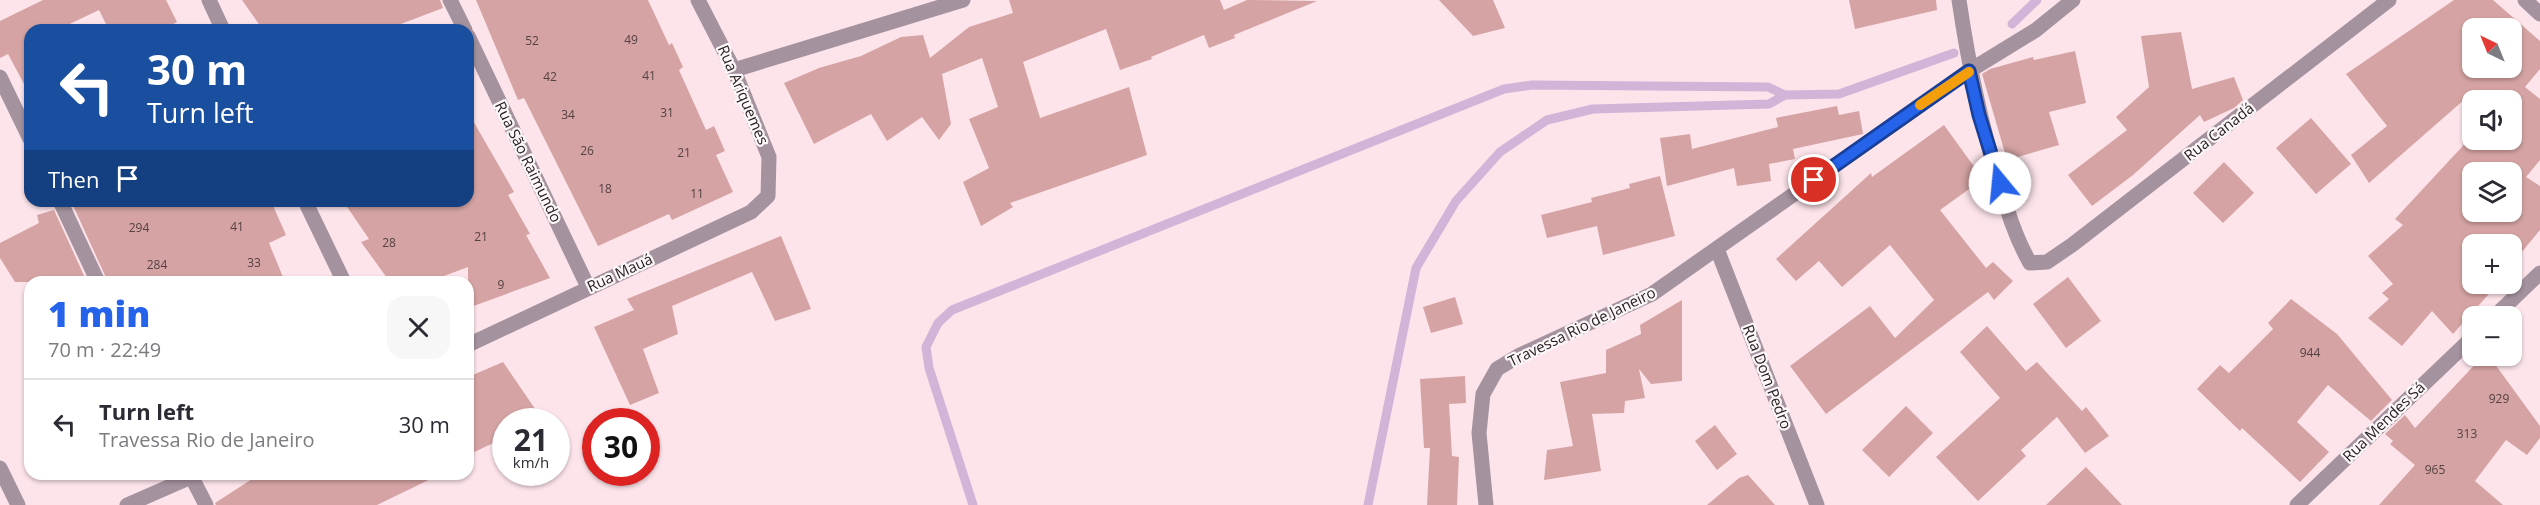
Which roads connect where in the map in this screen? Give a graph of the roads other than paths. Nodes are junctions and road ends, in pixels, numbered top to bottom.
1 (209, 0) edge
2 (450, 0) edge
3 (698, 0) edge
4 (963, 0) edge
5 (1959, 0) edge
6 (2073, 0) edge
7 (2389, 0) edge
8 (2525, 0) edge
9 (2540, 14) edge
10 (220, 24) edge
11 (462, 24) edge
12 (474, 49) edge
13 (734, 70) junction
14 (1969, 71) junction
15 (0, 77) edge
16 (24, 127) edge
17 (768, 196) joint
18 (63, 207) edge
19 (308, 207) edge
20 (1717, 249) junction
21 (2540, 274) edge
22 (95, 276) edge
23 (341, 276) edge
24 (588, 287) junction
25 (2506, 306) edge
26 (474, 342) edge
27 (2462, 348) edge
28 (0, 468) edge
29 (182, 480) edge
30 (195, 480) edge
31 (18, 505) edge
32 (127, 505) edge
33 (206, 505) edge
34 (1486, 505) edge
35 (1817, 505) edge
36 (2297, 505) edge

1 - 10 street
2 - 11 street
3 - 13 street, Rua Ariquemes
4 - 13 street
5 - 14 street
6 - 14 street, Travessa Rio de Janeiro
7 - 14 street, Rua Canadá
8 - 9 street
12 - 24 street, Rua São Raimundo
13 - 17 street, Rua Ariquemes
14 - 20 street, Travessa Rio de Janeiro
15 - 16 street
17 - 24 street, Rua Mauá
18 - 22 street
19 - 23 street
20 - 34 street, Travessa Rio de Janeiro
20 - 35 street, Rua Dom Pedro
21 - 25 street
24 - 26 street, Rua Mauá
27 - 36 street, Rua Mendes Sá
28 - 31 street
29 - 32 street
30 - 33 street

